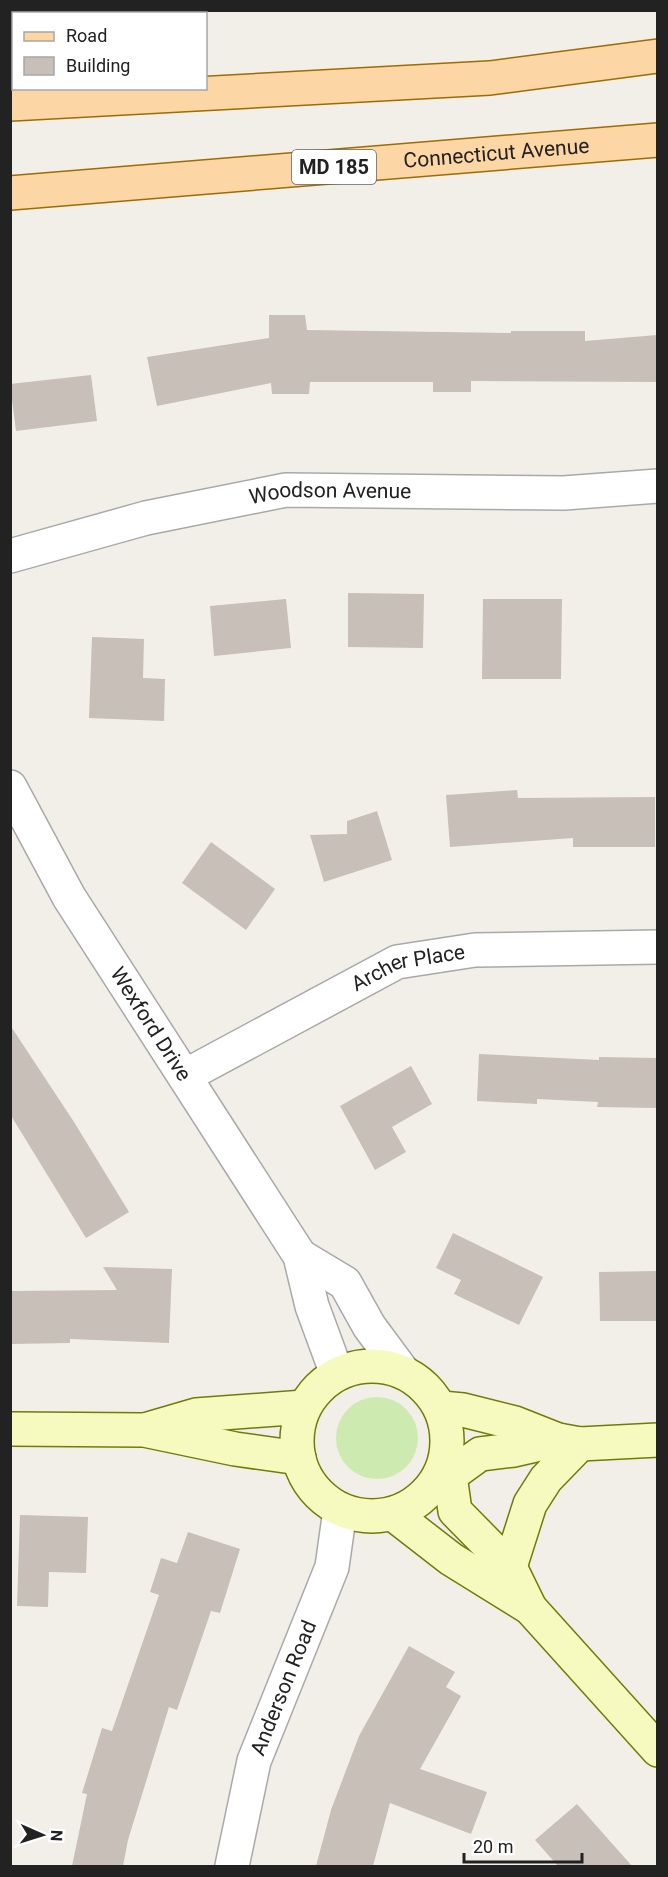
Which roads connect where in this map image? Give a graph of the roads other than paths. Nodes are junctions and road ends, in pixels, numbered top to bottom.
1 (657, 56) edge
2 (10, 104) edge
3 (657, 140) edge
4 (10, 193) edge
5 (657, 486) edge
6 (10, 556) edge
7 (10, 787) edge
8 (657, 947) edge
9 (185, 1076) junction
10 (300, 1256) junction
11 (403, 1371) junction
12 (337, 1374) junction
13 (304, 1407) junction
14 (441, 1408) junction
15 (10, 1429) edge
16 (144, 1430) junction
17 (657, 1440) edge
18 (569, 1442) junction
19 (299, 1458) junction
20 (442, 1474) junction
21 (339, 1510) junction
22 (393, 1514) junction
23 (510, 1567) junction
24 (530, 1608) junction
25 (657, 1750) edge
26 (232, 1866) edge

1 - 2 main road
3 - 4 main road, Connecticut Avenue / MD 185
5 - 6 street, Woodson Avenue
7 - 9 street, Wexford Drive
8 - 9 street, Archer Place
9 - 10 street, Wexford Drive
10 - 11 street, Wexford Drive
10 - 12 street, Wexford Drive
11 - 12 street
11 - 14 street
12 - 13 street
13 - 16 street
13 - 19 street
14 - 18 street
14 - 20 street
15 - 16 street
16 - 19 street
17 - 18 street
18 - 20 street
18 - 23 street
19 - 21 street
20 - 22 street
20 - 23 street
21 - 22 street
21 - 26 street, Anderson Road
22 - 24 street
23 - 24 street
24 - 25 street

